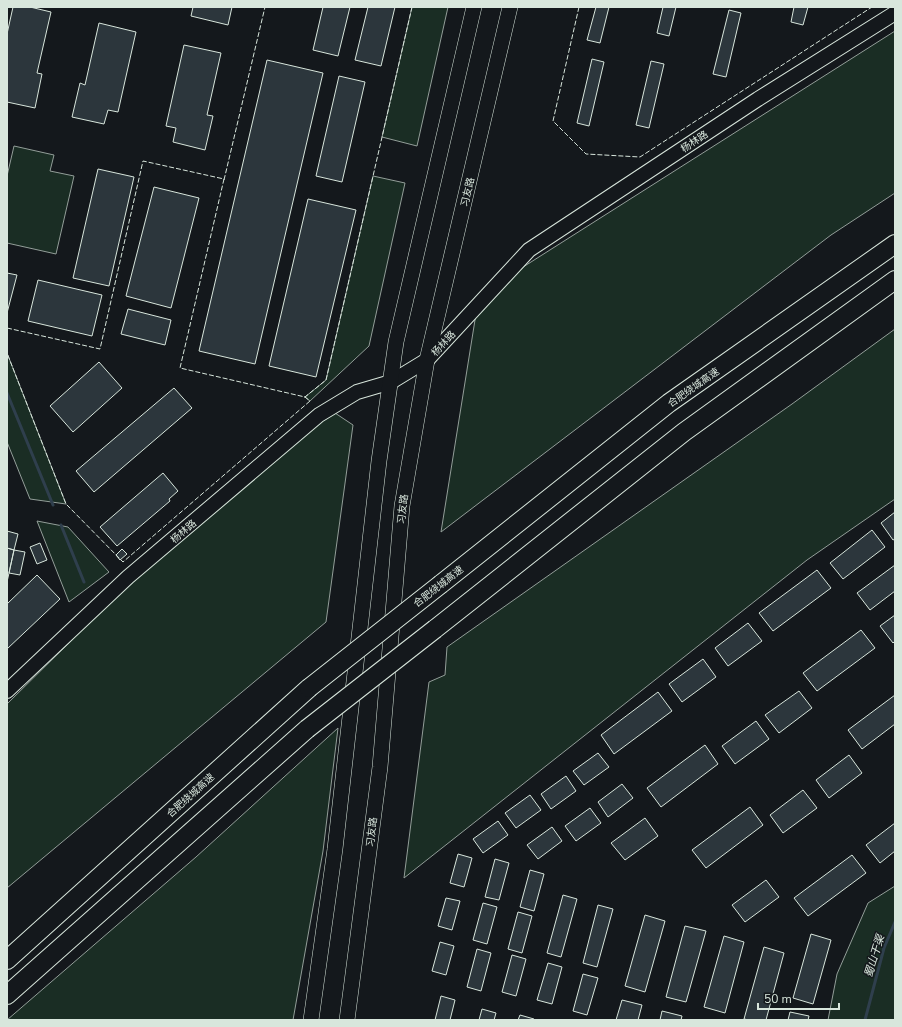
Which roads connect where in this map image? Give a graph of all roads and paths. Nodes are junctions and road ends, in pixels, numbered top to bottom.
1 (474, 7) edge
2 (510, 7) edge
3 (895, 13) edge
4 (895, 244) edge
5 (895, 280) edge
6 (427, 360) junction
7 (390, 382) junction
8 (7, 691) edge
9 (7, 960) edge
10 (7, 995) edge
11 (311, 1020) edge
12 (347, 1020) edge

1 - 7 main road
2 - 6 main road, 习友路
3 - 6 street, 杨林路
4 - 9 highway, 合肥绕城高速, bridge
5 - 10 highway, bridge
6 - 7 street, 杨林路
6 - 12 main road, 习友路
7 - 8 street, 杨林路
7 - 11 main road

